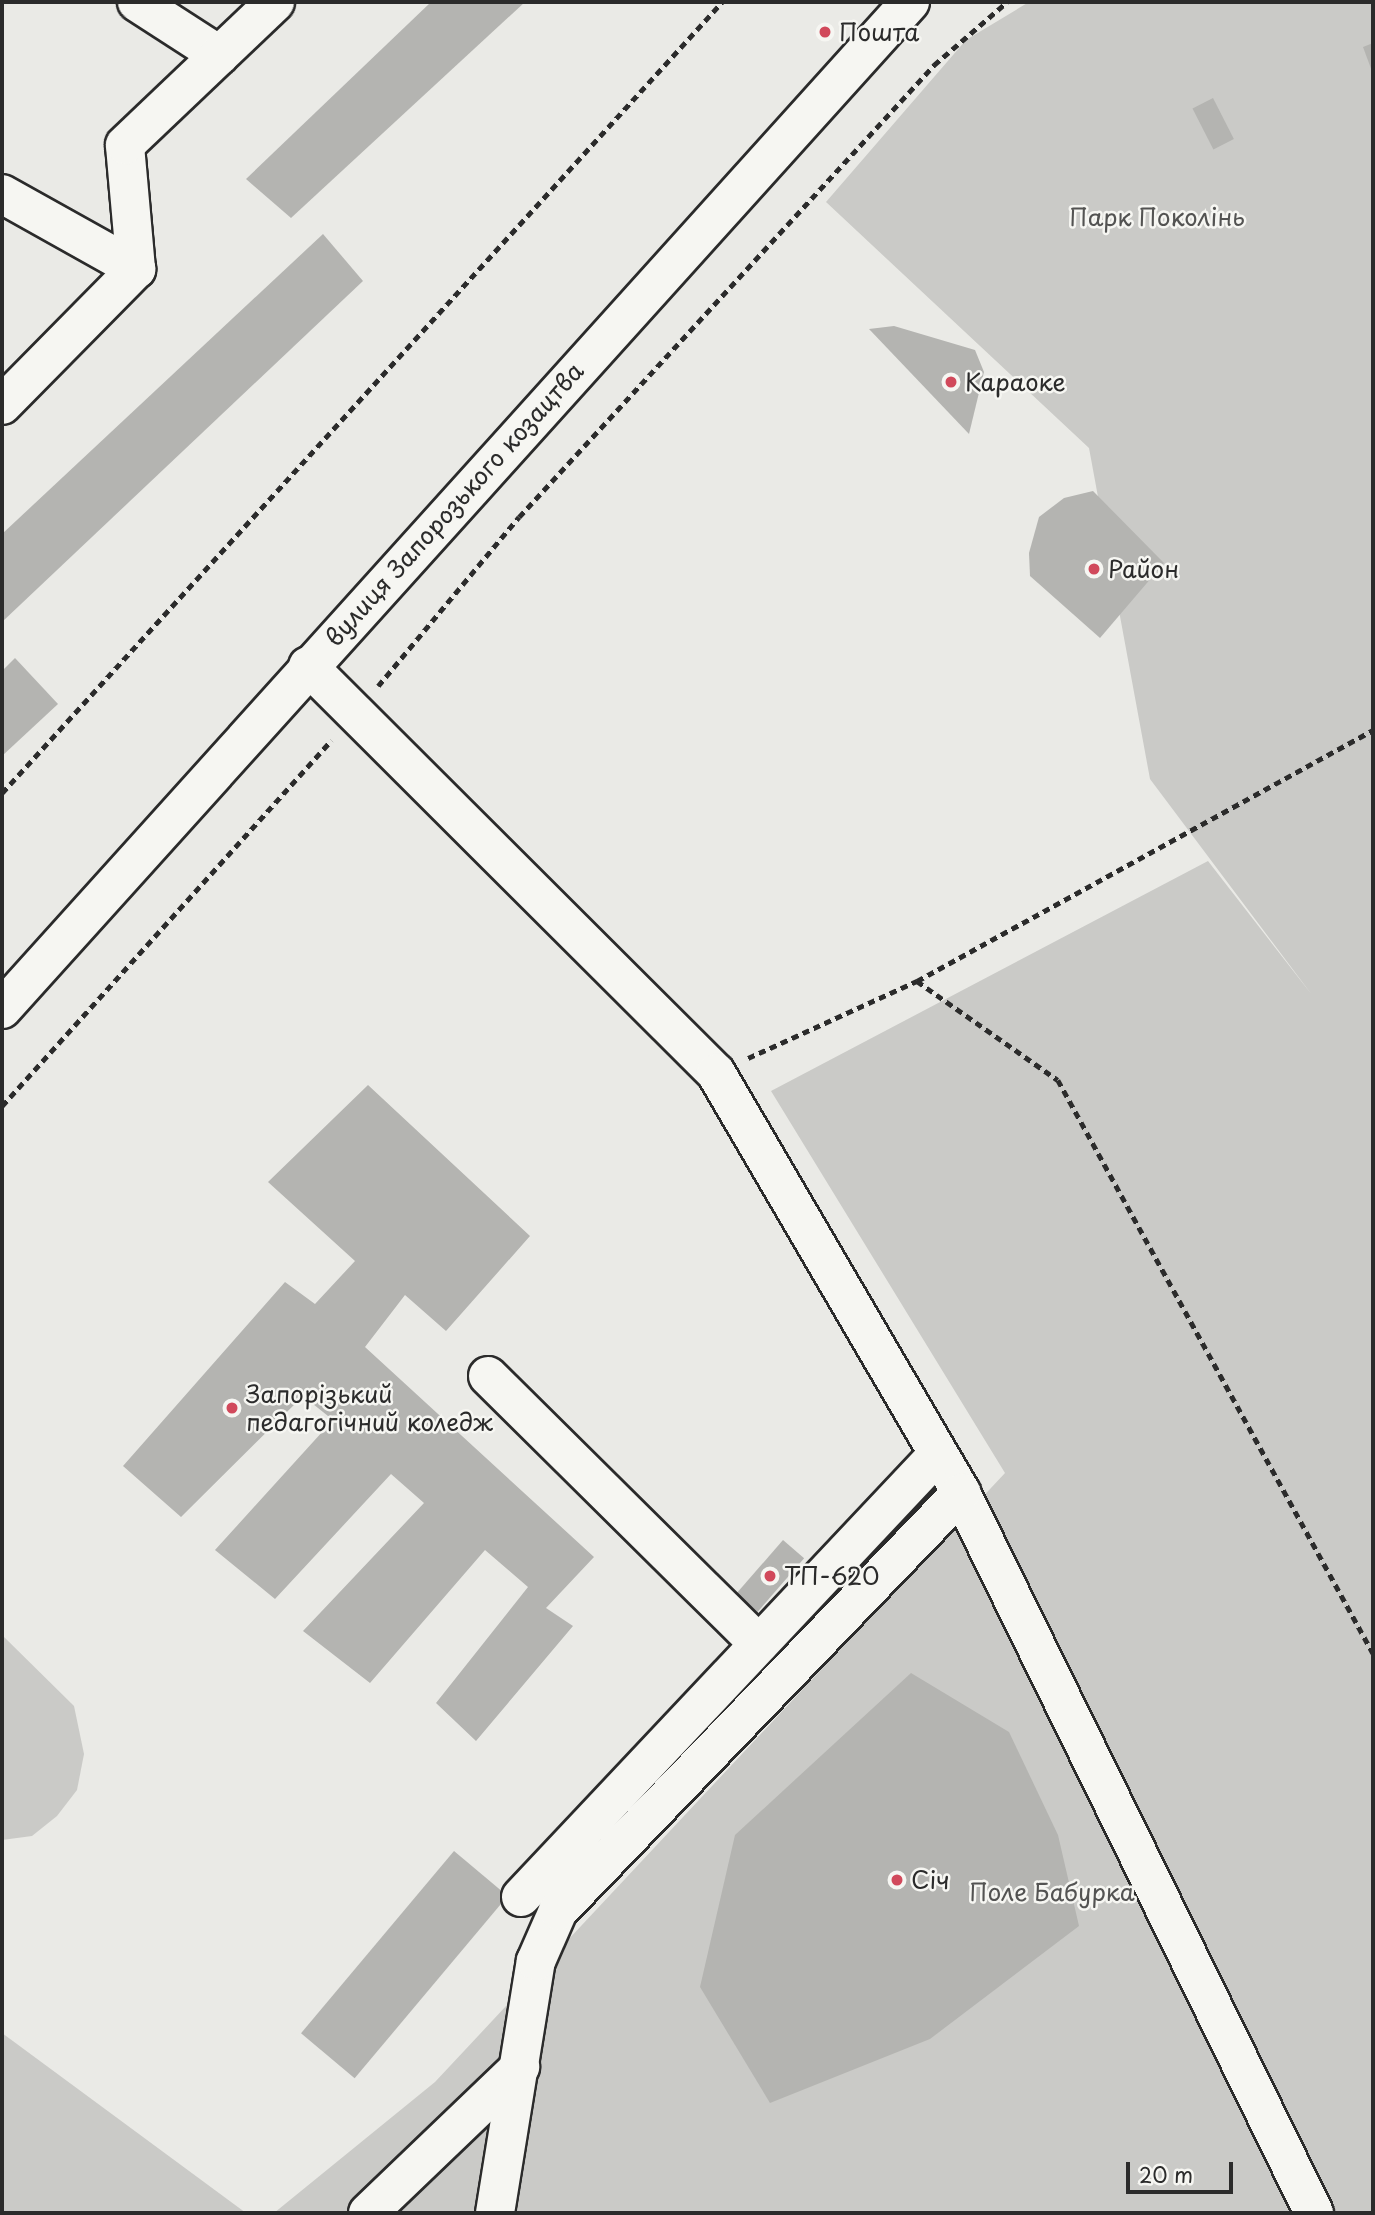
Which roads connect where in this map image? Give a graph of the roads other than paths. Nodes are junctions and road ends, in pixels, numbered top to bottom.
1 (138, 2) edge
2 (275, 2) edge
3 (910, 2) edge
4 (219, 55) junction
5 (2, 194) edge
6 (136, 269) junction
7 (2, 405) edge
8 (308, 666) junction
9 (2, 1010) edge
10 (488, 1376) dead end
11 (938, 1454) junction
12 (961, 1493) junction
13 (759, 1644) junction
14 (521, 1897) dead end
15 (520, 2067) junction
16 (368, 2213) edge
17 (495, 2213) edge
18 (1314, 2213) edge

1 - 4 street
2 - 4 street
3 - 8 street, вулиця Запорозького козацтва
4 - 6 street
5 - 6 street
6 - 7 street
8 - 9 street, вулиця Запорозького козацтва
8 - 11 street
10 - 13 street
11 - 12 street
11 - 13 street
12 - 15 street
12 - 18 street
13 - 14 street
15 - 16 street
15 - 17 street

